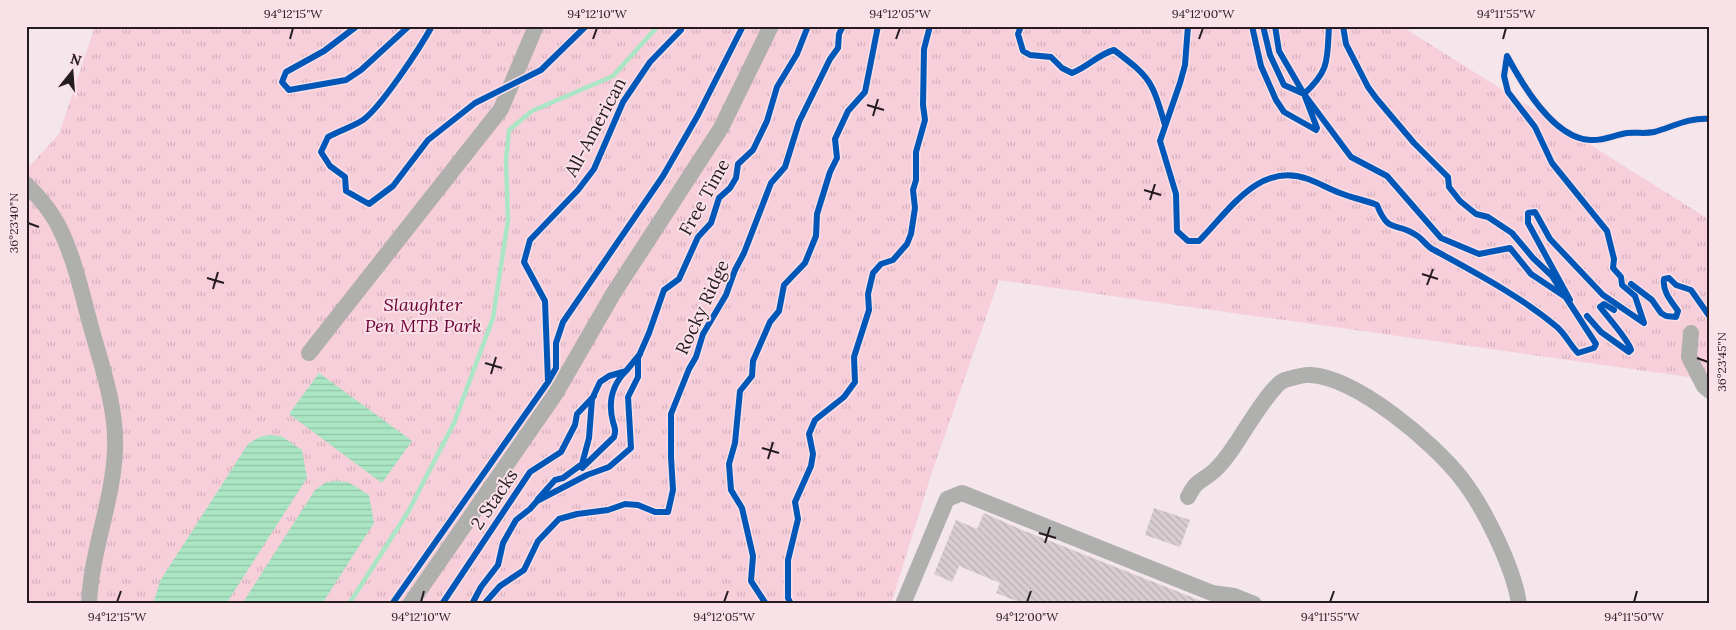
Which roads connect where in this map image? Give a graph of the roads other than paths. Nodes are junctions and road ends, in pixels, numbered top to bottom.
1 (536, 26) edge
2 (771, 26) edge
3 (26, 184) edge
4 (1691, 333) dead end
5 (309, 353) dead end
6 (1710, 391) edge
7 (1188, 497) dead end
8 (89, 604) edge
9 (410, 604) edge
10 (903, 604) edge
11 (1254, 604) edge
12 (1519, 604) edge

1 - 5 street
2 - 9 street
3 - 8 street
4 - 6 street
7 - 12 street
10 - 11 street

